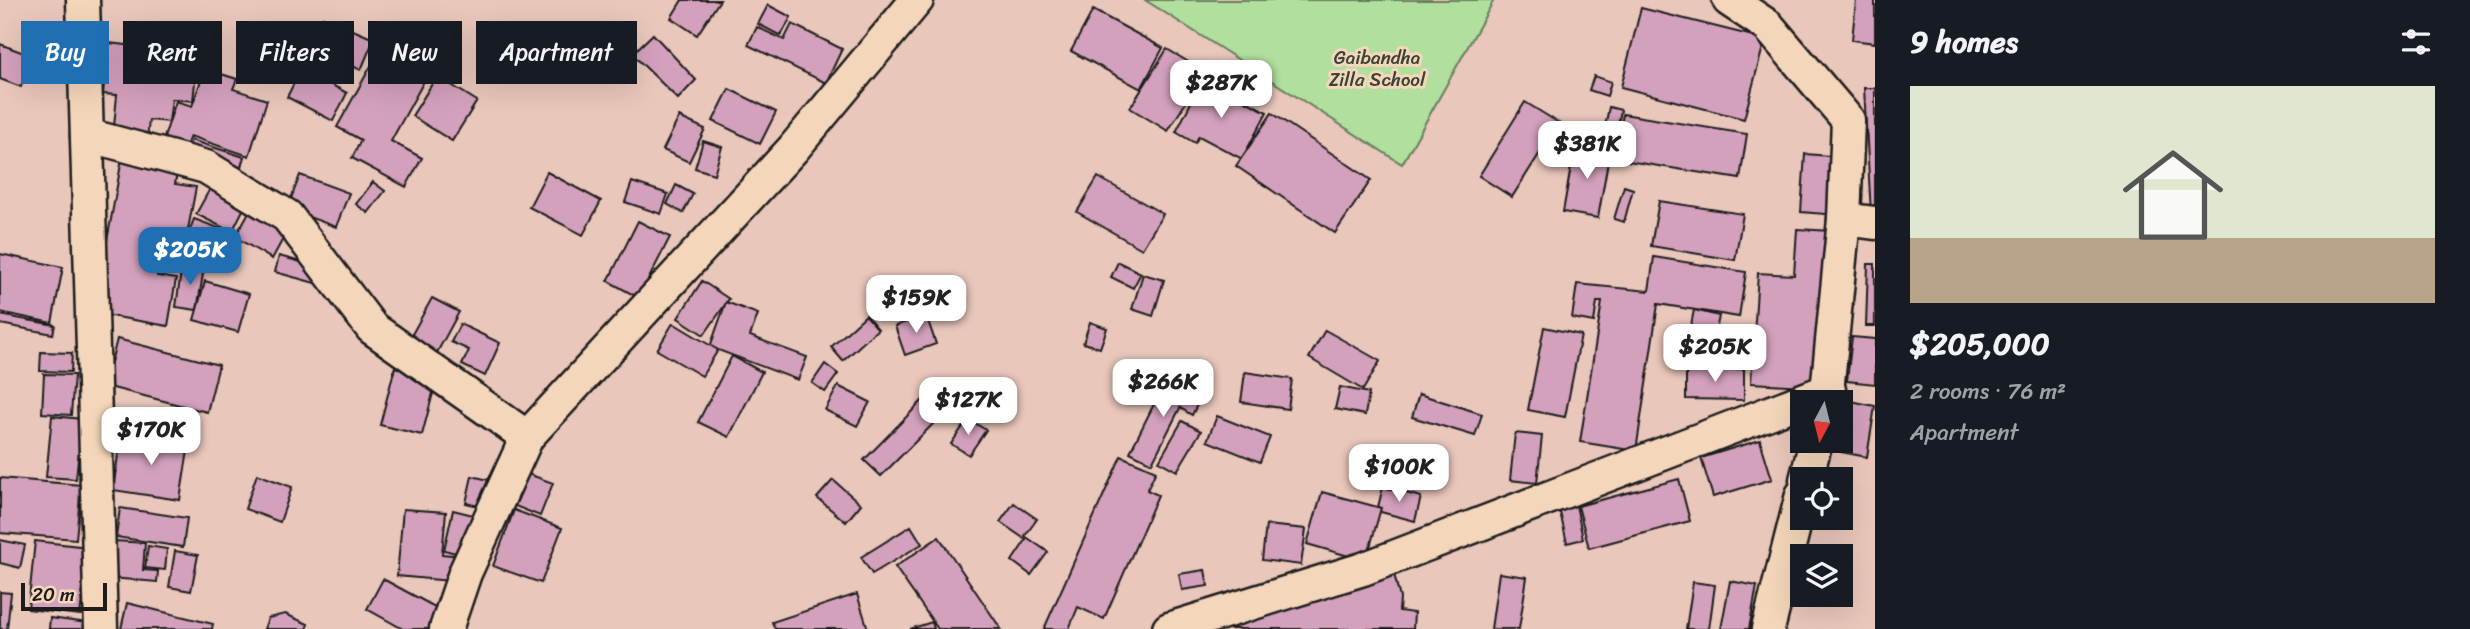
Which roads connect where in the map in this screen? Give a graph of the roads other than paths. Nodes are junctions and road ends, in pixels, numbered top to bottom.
1 (83, 0) edge
2 (917, 0) edge
3 (1728, 0) edge
4 (88, 135) junction
5 (1844, 219) junction
6 (1875, 223) edge
7 (1828, 390) edge
8 (1790, 410) edge
9 (527, 437) junction
10 (1793, 530) edge
11 (101, 629) edge
12 (446, 629) edge
13 (1169, 629) edge
14 (1768, 629) edge

1 - 4 street
2 - 9 street
3 - 5 street
4 - 9 street
4 - 11 street
5 - 6 street
5 - 7 street
8 - 13 street
9 - 12 street
10 - 14 street

